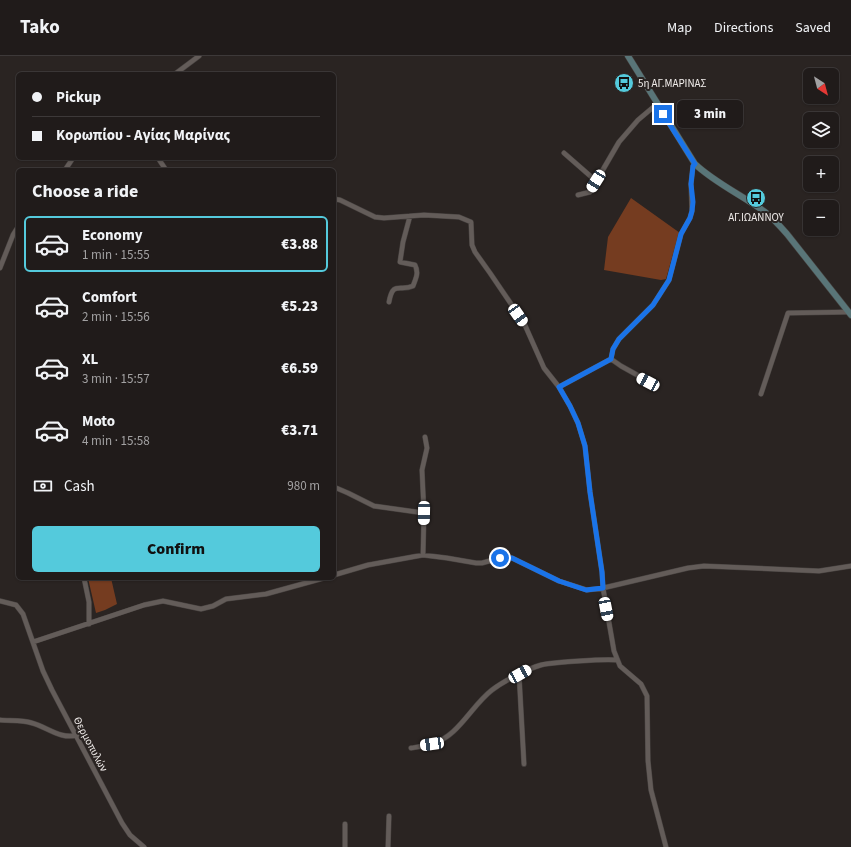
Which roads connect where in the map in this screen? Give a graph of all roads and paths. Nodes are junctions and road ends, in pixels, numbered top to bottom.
1 (199, 56) edge
2 (628, 56) edge
3 (178, 72) edge
4 (657, 104) junction
5 (564, 153) dead end
6 (695, 164) junction
7 (596, 181) junction
8 (578, 195) dead end
9 (336, 199) edge
10 (410, 216) junction
11 (16, 230) edge
12 (0, 268) edge
13 (389, 302) dead end
14 (850, 314) edge
15 (611, 359) junction
16 (657, 386) dead end
17 (559, 387) junction
18 (761, 394) dead end
19 (425, 437) dead end
20 (336, 488) edge
21 (424, 513) junction
22 (423, 556) junction
23 (851, 566) edge
24 (336, 574) edge
25 (84, 580) edge
26 (317, 580) edge
27 (603, 588) junction
28 (0, 601) edge
29 (89, 624) junction
30 (33, 642) junction
31 (617, 660) junction
32 (520, 674) junction
33 (0, 720) edge
34 (77, 735) junction
35 (411, 748) dead end
36 (524, 764) dead end
37 (389, 816) dead end
38 (345, 824) dead end
39 (144, 847) edge
40 (344, 847) edge
41 (388, 847) edge
42 (666, 847) edge

1 - 3 street
2 - 4 main road
4 - 6 main road
4 - 7 street
5 - 7 street
6 - 14 main road
6 - 15 street
7 - 8 street
9 - 10 street
10 - 13 street
10 - 17 street
11 - 12 street
14 - 18 street
15 - 16 street
15 - 17 street
17 - 27 street
19 - 21 street
20 - 21 street
21 - 22 street
22 - 24 street
22 - 27 street
23 - 27 street
25 - 29 street
26 - 29 street
27 - 31 street
28 - 30 street, Θερμοπυλών
29 - 30 street
30 - 34 street, Θερμοπυλών
31 - 32 street
31 - 42 street
32 - 35 street
32 - 36 street
33 - 34 street
34 - 39 street, Θερμοπυλών
37 - 41 street
38 - 40 street

